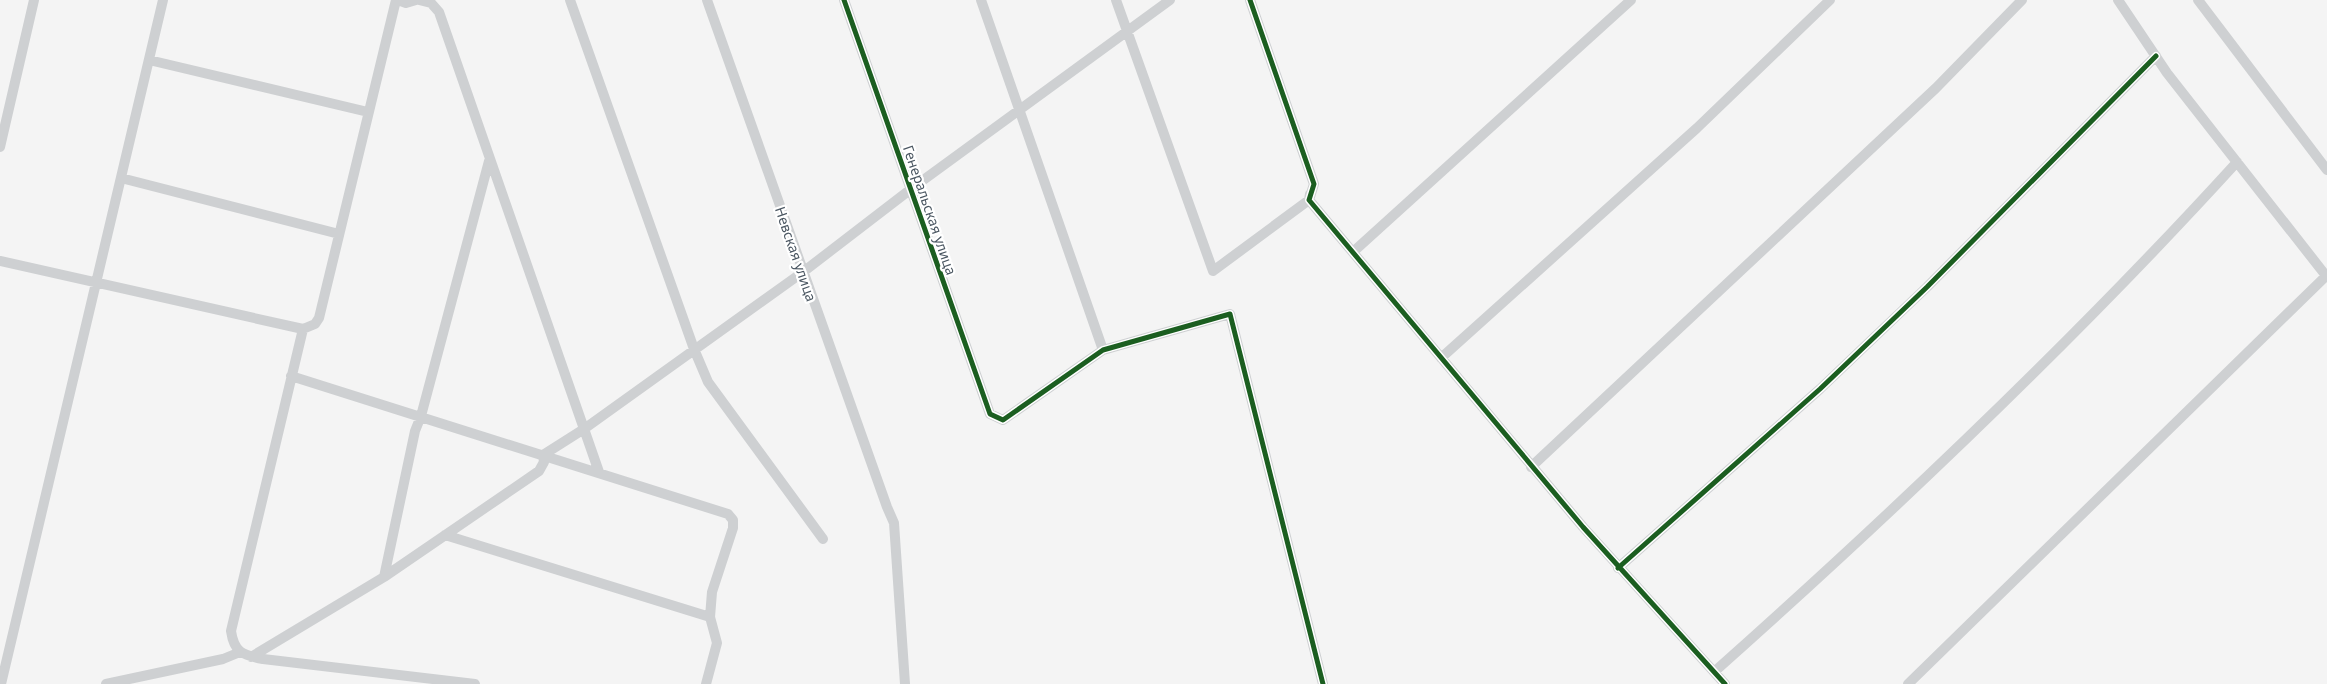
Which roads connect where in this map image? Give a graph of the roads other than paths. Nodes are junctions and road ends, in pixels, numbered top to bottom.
1 (34, 0) edge
2 (163, 0) edge
3 (397, 0) edge
4 (418, 0) edge
5 (570, 0) edge
6 (707, 0) edge
7 (844, 0) edge
8 (981, 0) edge
9 (1116, 0) edge
10 (1170, 0) edge
11 (1250, 0) edge
12 (1631, 0) edge
13 (1830, 0) edge
14 (2022, 0) edge
15 (2118, 0) edge
16 (2198, 0) edge
17 (1128, 32) junction
18 (2156, 56) junction
19 (149, 60) junction
20 (1020, 110) junction
21 (368, 112) junction
22 (0, 147) edge
23 (489, 161) junction
24 (2237, 162) junction
25 (2327, 170) edge
26 (121, 178) junction
27 (911, 189) junction
28 (1308, 200) junction
29 (339, 234) junction
30 (1353, 252) junction
31 (0, 262) edge
32 (803, 272) junction
33 (2327, 276) edge
34 (97, 283) junction
35 (303, 329) junction
36 (694, 349) junction
37 (1103, 350) junction
38 (1441, 358) junction
39 (291, 376) junction
40 (421, 416) junction
41 (584, 429) junction
42 (543, 455) junction
43 (1532, 467) junction
44 (599, 472) junction
45 (445, 535) junction
46 (823, 539) dead end
47 (1618, 568) junction
48 (384, 576) junction
49 (710, 618) junction
50 (240, 652) junction
51 (251, 657) junction
52 (1714, 672) junction
53 (1, 684) edge
54 (106, 684) edge
55 (475, 684) edge
56 (706, 684) edge
57 (905, 684) edge
58 (1323, 684) edge
59 (1725, 684) edge
60 (1908, 684) edge

1 - 22 street
2 - 19 street
3 - 4 street
3 - 21 street
4 - 23 street
5 - 36 street
6 - 32 street, Невская улица
7 - 27 street, Генеральская улица
8 - 20 street
9 - 17 street
10 - 17 street
11 - 28 street
12 - 30 street
13 - 38 street
14 - 43 street
15 - 18 street
16 - 25 street
17 - 20 street
17 - 28 street
18 - 24 street
18 - 47 street
19 - 21 street
19 - 26 street
20 - 27 street
20 - 37 street
21 - 29 street
23 - 40 street
23 - 41 street
24 - 33 street
24 - 52 street
26 - 29 street
26 - 34 street
27 - 32 street
27 - 37 street, Генеральская улица
28 - 30 street
29 - 35 street
30 - 38 street
31 - 34 street
32 - 36 street
32 - 57 street, Невская улица
33 - 60 street
34 - 35 street
34 - 53 street
35 - 39 street
36 - 41 street
36 - 46 street
37 - 58 street
38 - 43 street
39 - 40 street
39 - 50 street
40 - 42 street
40 - 48 street
41 - 42 street
41 - 44 street
42 - 44 street
42 - 45 street
43 - 47 street
44 - 49 street
45 - 48 street
45 - 49 street
47 - 52 street
48 - 51 street
49 - 56 street
50 - 51 street
50 - 54 street
51 - 55 street
52 - 59 street

